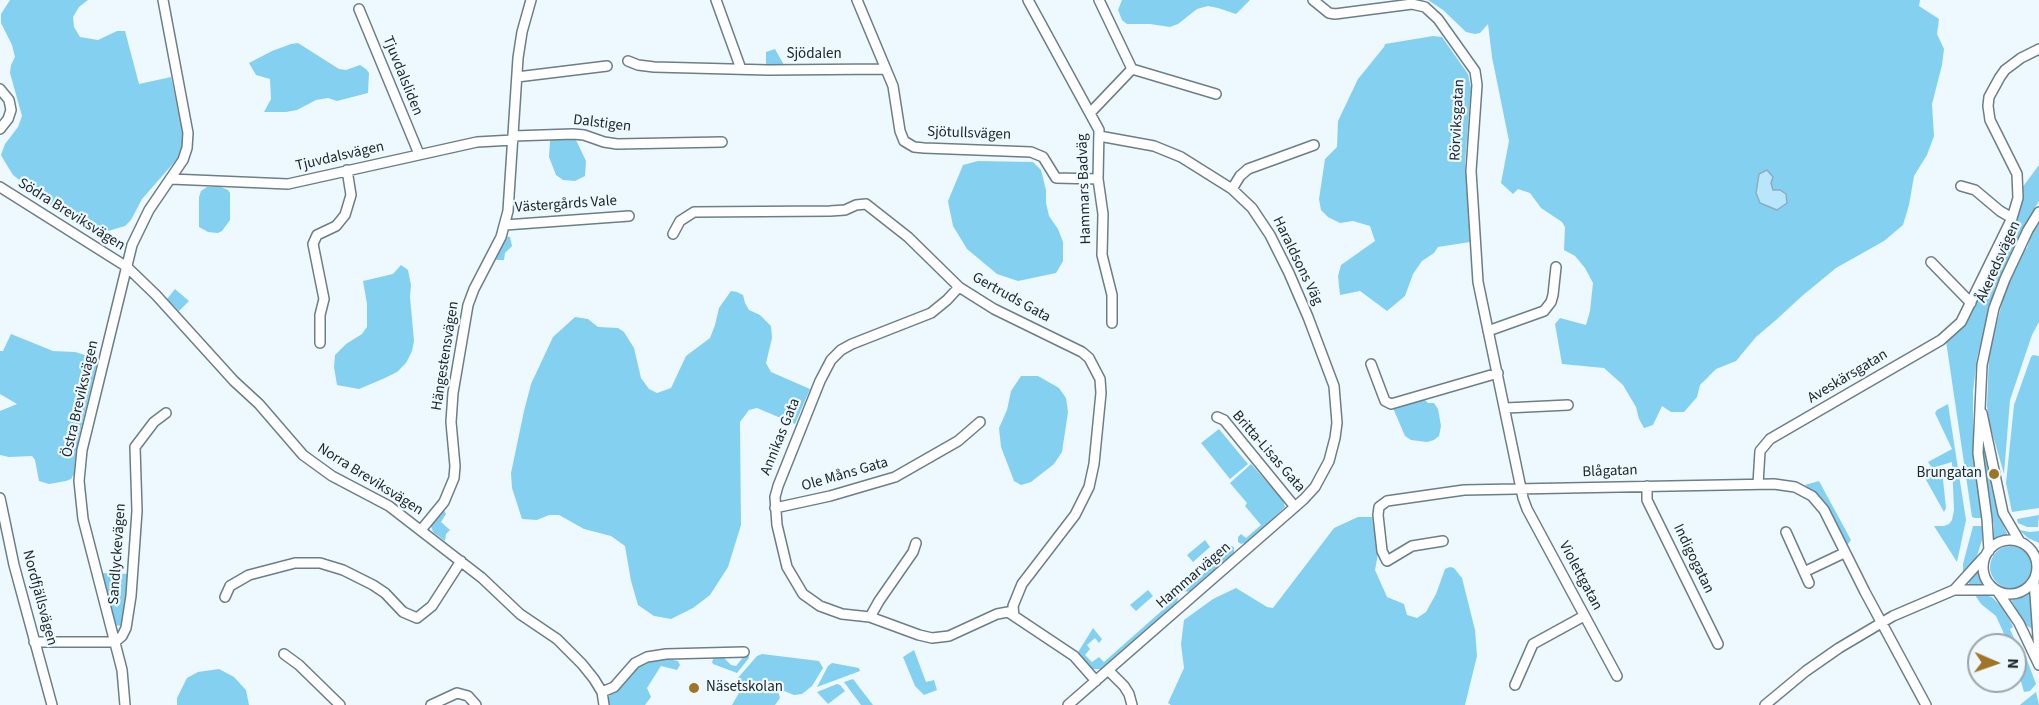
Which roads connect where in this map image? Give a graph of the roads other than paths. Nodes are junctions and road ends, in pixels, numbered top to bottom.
1 (163, 0) edge
2 (531, 0) edge
3 (716, 0) edge
4 (857, 0) edge
5 (1028, 0) edge
6 (1099, 0) edge
7 (1313, 0) edge
8 (359, 9) dead end
9 (2039, 49) edge
10 (628, 61) dead end
11 (607, 66) dead end
12 (741, 69) junction
13 (886, 69) junction
14 (1132, 69) junction
15 (517, 77) junction
16 (0, 89) edge
17 (1216, 94) dead end
18 (1091, 112) junction
19 (0, 129) edge
20 (1100, 136) junction
21 (513, 138) junction
22 (722, 142) dead end
23 (1314, 145) dead end
24 (419, 154) junction
25 (347, 170) junction
26 (171, 179) junction
27 (1098, 179) junction
28 (1961, 186) dead end
29 (0, 187) edge
30 (1232, 189) junction
31 (2039, 212) edge
32 (629, 216) dead end
33 (2012, 218) junction
34 (505, 225) junction
35 (673, 234) dead end
36 (1931, 262) dead end
37 (126, 267) junction
38 (1556, 267) dead end
39 (959, 287) junction
40 (1971, 303) junction
41 (1112, 322) dead end
42 (1488, 331) junction
43 (320, 344) dead end
44 (1371, 364) dead end
45 (1498, 373) junction
46 (1979, 396) junction
47 (1568, 405) dead end
48 (1506, 408) junction
49 (166, 413) dead end
50 (1217, 417) dead end
51 (980, 422) dead end
52 (1329, 461) joint
53 (1758, 484) junction
54 (1647, 486) junction
55 (1521, 489) junction
56 (0, 498) edge
57 (1295, 507) junction
58 (775, 508) junction
59 (421, 530) junction
60 (1786, 532) dead end
61 (1443, 542) dead end
62 (916, 543) dead end
63 (2022, 543) junction
64 (2039, 546) edge
65 (1844, 553) junction
66 (1987, 553) junction
67 (461, 561) junction
68 (1803, 572) junction
69 (2036, 577) edge
70 (1809, 583) dead end
71 (1954, 590) junction
72 (1997, 591) junction
73 (225, 597) dead end
74 (1014, 615) junction
75 (1584, 616) junction
76 (870, 617) junction
77 (1881, 623) junction
78 (34, 642) junction
79 (115, 642) junction
80 (1718, 644) dead end
81 (2039, 651) edge
82 (744, 652) dead end
83 (284, 654) dead end
84 (2039, 664) edge
85 (1108, 670) junction
86 (1617, 676) dead end
87 (1096, 681) junction
88 (1515, 686) dead end
89 (602, 692) junction
90 (52, 705) edge
91 (125, 705) edge
92 (339, 705) edge
93 (431, 705) edge
94 (476, 705) edge
95 (604, 705) edge
96 (1068, 705) edge
97 (1132, 705) edge
98 (1766, 705) edge
99 (1926, 705) edge

1 - 26 street, Östra Breviksvägen
2 - 15 street, Hängestensvägen
3 - 12 street
4 - 13 street, Sjötullsvägen
5 - 18 street, Hammars Badväg
6 - 14 street
7 - 42 street, Rörviksgatan
8 - 24 street, Tjuvdalsliden
9 - 33 street, Aveskärsgatan
10 - 12 street, Sjödalen
11 - 15 street
12 - 13 street, Sjödalen
13 - 27 street, Sjötullsvägen
14 - 17 street
14 - 18 street
15 - 21 street, Hängestensvägen
16 - 19 street
18 - 20 street, Hammars Badväg
20 - 27 street, Hammars Badväg
20 - 30 street, Haraldsons Väg
21 - 22 street, Dalstigen
21 - 24 street, Tjuvdalsvägen
21 - 34 street, Hängestensvägen
23 - 30 street
24 - 25 street, Tjuvdalsvägen
25 - 26 street, Tjuvdalsvägen
25 - 43 street
26 - 37 street, Östra Breviksvägen
27 - 41 street, Hammars Badväg
28 - 33 street
29 - 37 street, Södra Breviksvägen
30 - 52 street, Haraldsons Väg
31 - 46 street, Åkeredsvägen
32 - 34 street, Västergårds Vale
33 - 40 street, Aveskärsgatan
34 - 59 street, Hängestensvägen
35 - 39 street, Gertruds Gata
36 - 40 street
37 - 59 street, Norra Breviksvägen
37 - 79 street, Östra Breviksvägen
38 - 42 street
39 - 58 street, Annikas Gata
39 - 74 street, Gertruds Gata
40 - 53 street, Aveskärsgatan
42 - 45 street, Rörviksgatan
44 - 45 street
45 - 48 street, Rörviksgatan
46 - 63 street, Åkeredsvägen
46 - 66 street, Åkeredsvägen
47 - 48 street
48 - 55 street, Rörviksgatan
49 - 79 street, Sandlyckevägen
50 - 57 street, Britta-Lisas Gata
51 - 58 street, Ole Måns Gata
52 - 57 street, Hammarvägen
53 - 54 street, Blågatan
53 - 65 street, Blågatan
54 - 55 street, Blågatan
54 - 80 street, Indigogatan
55 - 61 street, Blågatan
55 - 75 street, Violettgatan
56 - 78 street, Nordfjällsvägen
57 - 85 street, Hammarvägen
58 - 76 street, Annikas Gata
59 - 67 street, Norra Breviksvägen
60 - 68 street
62 - 76 street
63 - 64 street
63 - 66 street
63 - 69 street, Åkeredsvägen
65 - 68 street
65 - 77 street, Blågatan
66 - 71 street
66 - 72 street, Åkeredsvägen
67 - 73 street
67 - 89 street, Norra Breviksvägen
68 - 70 street
69 - 72 street
69 - 81 street, Åkeredsvägen
71 - 72 street
71 - 77 street
72 - 84 street, Åkeredsvägen
74 - 76 street, Annikas Gata
74 - 87 street
75 - 86 street, Violettgatan
75 - 88 street
77 - 98 street
77 - 99 street, Blågatan
78 - 79 street
78 - 90 street, Nordfjällsvägen
79 - 91 street
82 - 89 street
83 - 92 street
85 - 87 street, Hammarvägen
85 - 97 street
87 - 96 street, Hammarvägen
89 - 95 street, Norra Breviksvägen
93 - 94 street

